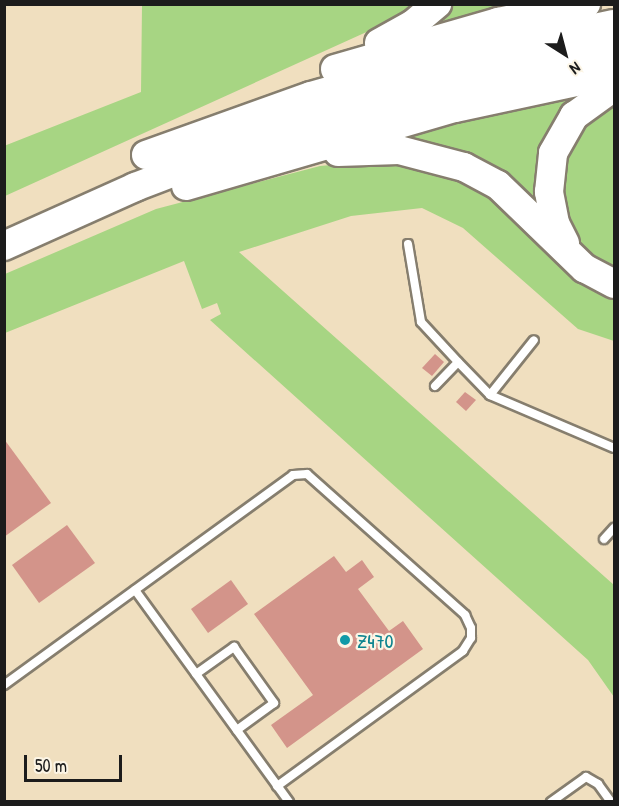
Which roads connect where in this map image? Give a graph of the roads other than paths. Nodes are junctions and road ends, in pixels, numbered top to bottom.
1 (437, 4) edge
2 (586, 4) edge
3 (615, 24) edge
4 (615, 50) edge
5 (322, 73) junction
6 (615, 74) edge
7 (615, 87) edge
8 (276, 158) junction
9 (40, 228) junction
10 (408, 244) dead end
11 (4, 246) edge
12 (568, 250) junction
13 (615, 284) edge
14 (534, 340) dead end
15 (458, 363) junction
16 (435, 386) dead end
17 (490, 395) junction
18 (615, 448) edge
19 (615, 528) edge
20 (604, 539) dead end
21 (135, 590) junction
22 (196, 674) junction
23 (4, 685) edge
24 (237, 730) junction
25 (277, 786) junction
26 (289, 801) edge
27 (551, 801) edge
28 (611, 801) edge

1 - 5 highway
2 - 5 highway
3 - 5 highway
4 - 9 highway
6 - 8 highway
7 - 12 highway
8 - 9 highway
8 - 12 highway
9 - 11 highway
10 - 15 lane
12 - 13 highway
14 - 17 lane
15 - 16 lane
15 - 17 lane
17 - 18 lane
19 - 20 lane
21 - 22 lane
21 - 23 lane
21 - 25 lane
22 - 24 lane
22 - 24 lane
24 - 25 lane
25 - 26 lane
27 - 28 lane

